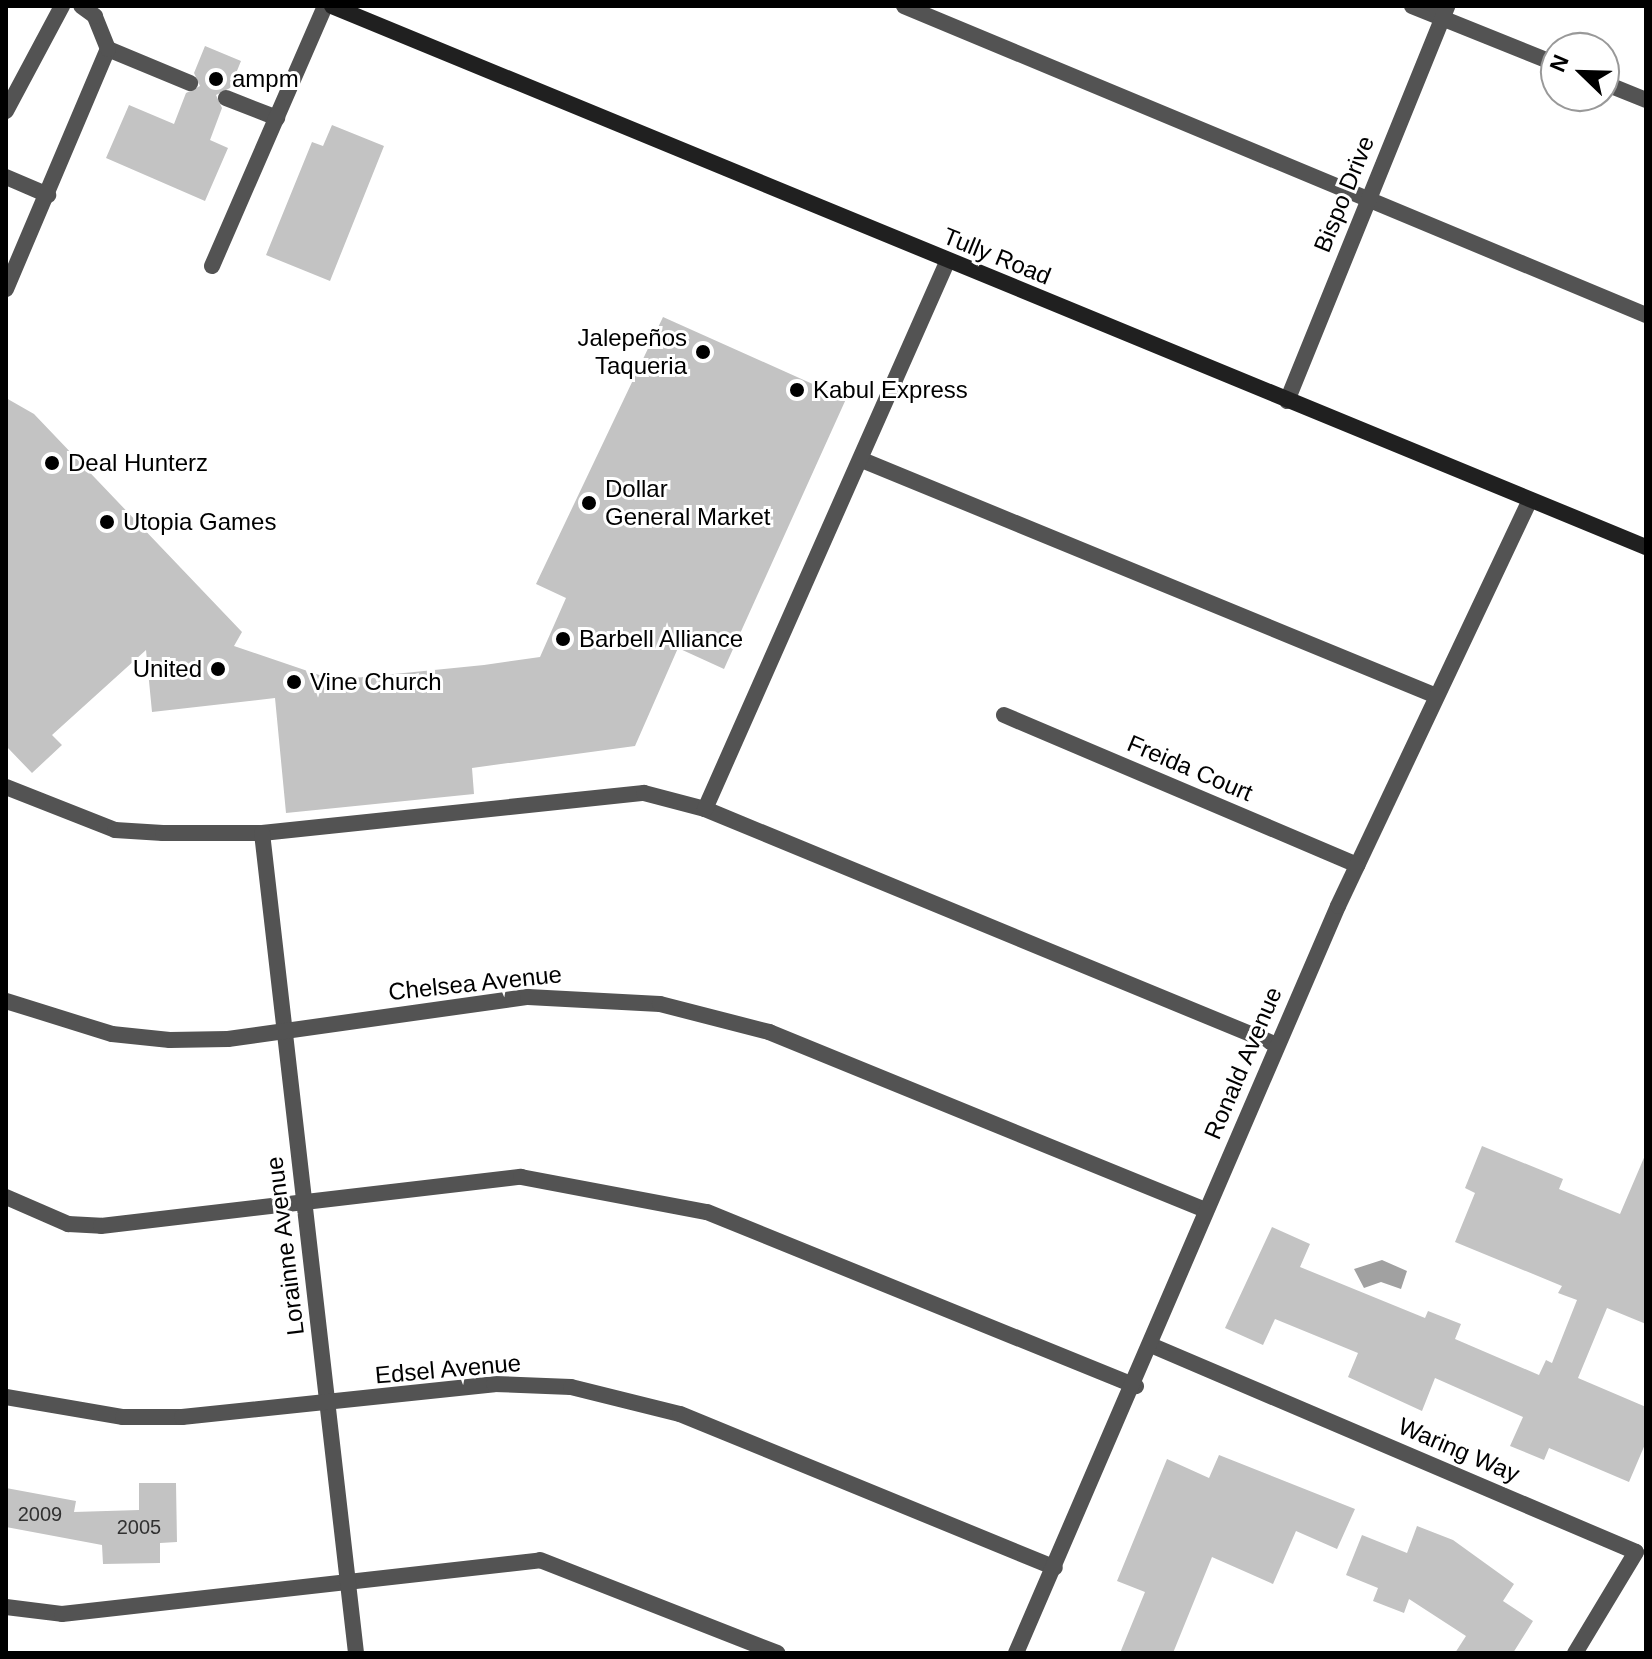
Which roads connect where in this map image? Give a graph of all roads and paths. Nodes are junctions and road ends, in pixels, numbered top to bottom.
1 (62, 6) edge
2 (81, 6) edge
3 (325, 6) edge
4 (332, 6) edge
5 (904, 6) edge
6 (1412, 6) edge
7 (1444, 12) edge
8 (108, 49) junction
9 (1540, 57) edge
10 (190, 83) dead end
11 (1620, 89) edge
12 (226, 98) dead end
13 (1646, 100) edge
14 (8, 105) edge
15 (277, 118) junction
16 (6, 177) edge
17 (48, 195) junction
18 (1368, 198) junction
19 (947, 262) junction
20 (212, 266) dead end
21 (6, 289) edge
22 (1646, 315) edge
23 (1287, 401) junction
24 (862, 460) junction
25 (1530, 500) junction
26 (1646, 547) edge
27 (1434, 695) junction
28 (1004, 715) dead end
29 (6, 787) edge
30 (705, 809) junction
31 (262, 833) junction
32 (1357, 865) junction
33 (6, 1001) edge
34 (284, 1032) junction
35 (1277, 1045) junction
36 (6, 1197) edge
37 (304, 1203) junction
38 (1205, 1210) junction
39 (1153, 1346) junction
40 (1136, 1386) junction
41 (6, 1397) edge
42 (328, 1403) junction
43 (1055, 1568) junction
44 (348, 1582) junction
45 (6, 1607) edge
46 (356, 1653) edge
47 (777, 1653) edge
48 (1016, 1653) edge
49 (1575, 1653) edge

1 - 14 street
2 - 8 street
3 - 15 street
4 - 19 main road, Tully Road
5 - 18 street
6 - 7 street
7 - 9 street
7 - 18 street, Bispo Drive
8 - 10 street
8 - 17 street
11 - 13 street
12 - 15 street
15 - 20 street
16 - 17 street
17 - 21 street
18 - 22 street
18 - 23 street, Bispo Drive
19 - 23 main road, Tully Road
19 - 24 street
23 - 25 main road, Tully Road
24 - 27 street
24 - 30 street
25 - 26 main road, Tully Road
25 - 27 street, Ronald Avenue
27 - 32 street, Ronald Avenue
28 - 32 street, Freida Court
29 - 31 street
30 - 31 street
30 - 35 street
31 - 34 street, Lorainne Avenue
32 - 35 street, Ronald Avenue
33 - 34 street, Chelsea Avenue
34 - 37 street, Lorainne Avenue
34 - 38 street, Chelsea Avenue
35 - 38 street, Ronald Avenue
36 - 37 street
37 - 40 street
37 - 42 street, Lorainne Avenue
38 - 39 street, Ronald Avenue
39 - 40 street, Ronald Avenue
39 - 49 street, Waring Way
40 - 43 street, Ronald Avenue
41 - 42 street, Edsel Avenue
42 - 43 street, Edsel Avenue
42 - 44 street, Lorainne Avenue
43 - 48 street, Ronald Avenue
44 - 45 street
44 - 46 street, Lorainne Avenue
44 - 47 street

